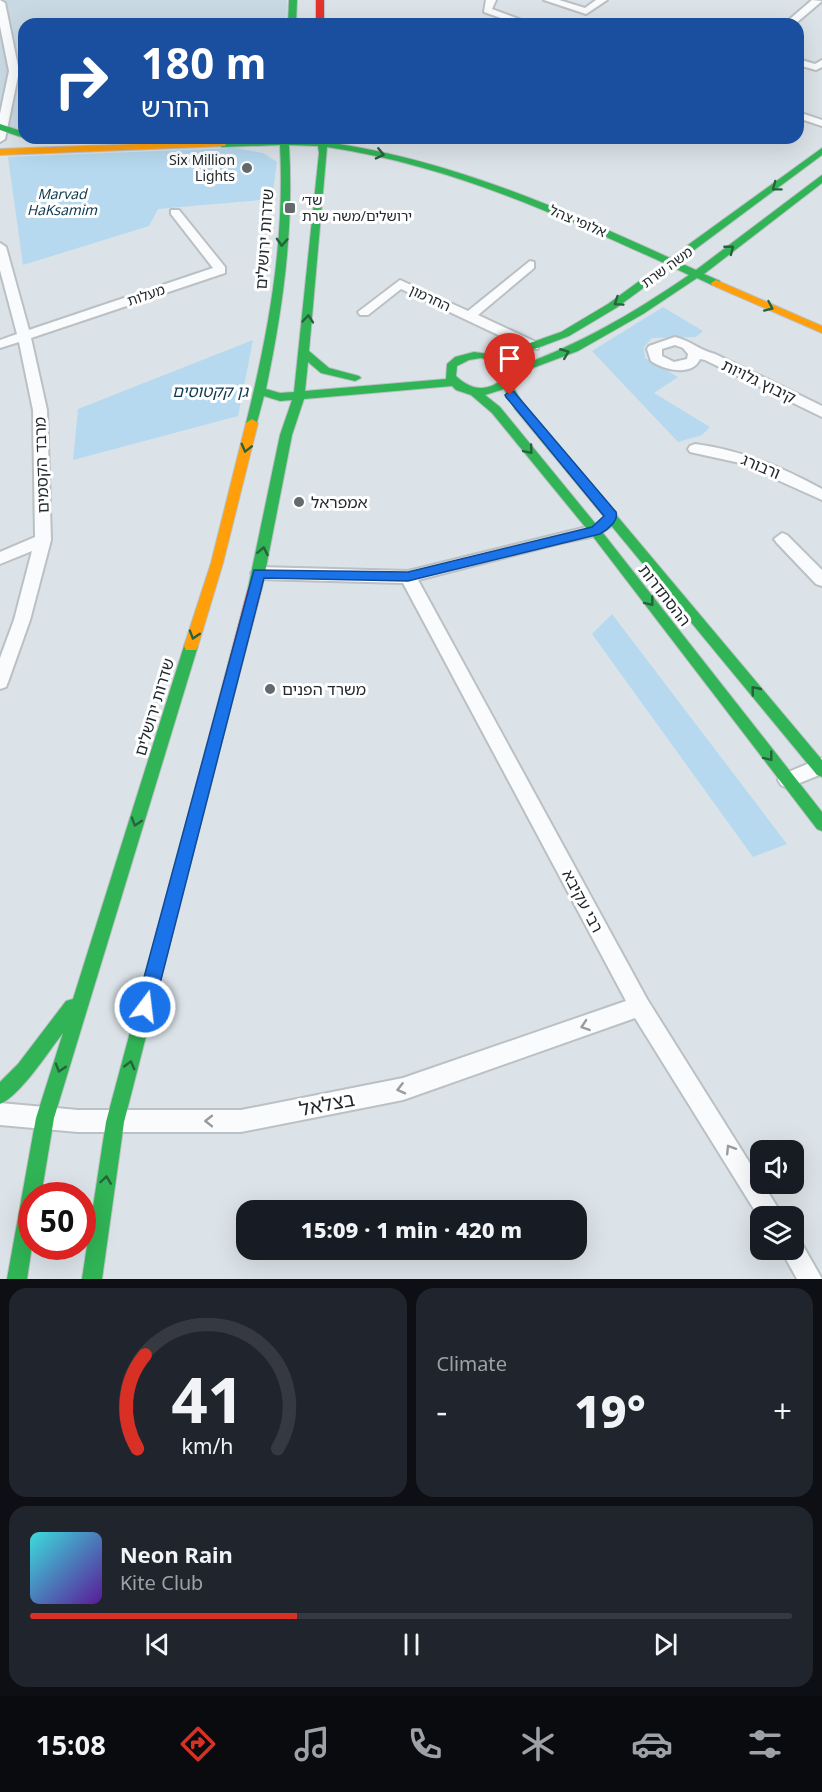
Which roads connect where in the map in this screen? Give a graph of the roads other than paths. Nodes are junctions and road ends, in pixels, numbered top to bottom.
1 (293, 0) edge
2 (320, 0) edge
3 (491, 0) edge
4 (549, 0) edge
5 (603, 0) edge
6 (818, 0) edge
7 (0, 3) edge
8 (292, 18) edge
9 (320, 18) edge
10 (510, 18) edge
11 (796, 18) edge
12 (822, 63) edge
13 (804, 64) edge
14 (18, 67) edge
15 (18, 71) edge
16 (0, 72) edge
17 (18, 74) edge
18 (804, 117) edge
19 (822, 123) edge
20 (0, 133) edge
21 (18, 134) edge
22 (18, 136) edge
23 (179, 144) edge
24 (237, 144) edge
25 (284, 144) edge
26 (322, 144) edge
27 (336, 144) edge
28 (385, 144) edge
29 (822, 151) edge
30 (0, 152) edge
31 (286, 163) junction
32 (822, 178) edge
33 (175, 212) dead end
34 (701, 242) junction
35 (673, 243) dead end
36 (0, 247) edge
37 (649, 253) junction
38 (686, 254) junction
39 (673, 264) junction
40 (530, 265) dead end
41 (710, 265) junction
42 (730, 273) dead end
43 (696, 275) junction
44 (655, 276) junction
45 (716, 283) junction
46 (680, 286) junction
47 (364, 312) dead end
48 (468, 316) junction
49 (822, 330) edge
50 (24, 336) junction
51 (0, 344) edge
52 (527, 345) junction
53 (304, 353) junction
54 (695, 353) dead end
55 (499, 358) junction
56 (451, 376) junction
57 (508, 378) junction
58 (354, 385) junction
59 (300, 390) junction
60 (260, 391) junction
61 (475, 392) junction
62 (318, 408) dead end
63 (822, 412) edge
64 (305, 418) dead end
65 (286, 435) junction
66 (695, 449) dead end
67 (822, 495) edge
68 (579, 510) junction
69 (611, 515) junction
70 (595, 531) junction
71 (561, 537) junction
72 (782, 539) dead end
73 (43, 540) junction
74 (0, 558) edge
75 (259, 573) junction
76 (408, 577) junction
77 (822, 580) edge
78 (0, 682) edge
79 (821, 769) edge
80 (787, 780) junction
81 (822, 824) edge
82 (83, 990) junction
83 (640, 1006) junction
84 (0, 1095) edge
85 (0, 1114) edge
86 (45, 1118) junction
87 (115, 1122) junction
88 (766, 1206) edge
89 (799, 1260) edge
90 (16, 1279) edge
91 (92, 1279) edge
92 (811, 1279) edge

1 - 8 main road
2 - 9 main road
3 - 10 street
4 - 5 street
6 - 11 street
7 - 14 street
12 - 13 street
15 - 16 street
17 - 20 street
18 - 19 street
20 - 21 main road
20 - 22 main road
23 - 30 main road
24 - 31 main road
25 - 31 main road, שדרות ירושלים
53 -> 26 main road
27 -> 37 main road, אלופי צהל
28 - 38 main road, אלופי צהל
29 -> 34 main road, משה שרת
31 -> 60 main road, שדרות ירושלים
41 -> 32 main road, משה שרת
33 - 50 street, מעלות
34 - 35 main road
34 - 38 main road, משה שרת
36 - 50 street, מרבד הקסמים
37 - 39 main road, אלופי צהל
37 - 44 main road
38 - 39 main road, משה שרת
38 - 41 main road, אלופי צהל
39 - 43 main road, אלופי צהל
39 - 44 main road, משה שרת
40 - 48 street, החרמון
41 - 42 main road, אלופי צהל
41 - 43 main road, משה שרת
43 - 45 main road, אלופי צהל
43 - 46 main road, משה שרת
44 -> 52 main road, משה שרת
45 - 46 main road
45 -> 49 main road, אלופי צהל
57 -> 46 main road, משה שרת
47 - 48 street, החרמון
48 - 52 street, החרמון
50 - 51 street, מעלות
50 - 73 street, מרבד הקסמים
52 - 55 main road, משה שרת
53 - 58 main road
53 - 59 main road
54 - 63 street, קיבוץ גלויות
55 - 56 main road
55 - 57 main road
56 - 58 main road
56 - 61 main road
57 - 61 main road
57 - 69 main road, ההסתדרות
58 - 59 main road
58 - 62 main road
59 - 60 main road
59 - 65 main road
60 -> 82 main road, שדרות ירושלים
61 -> 68 main road, ההסתדרות
64 - 65 main road
75 -> 65 main road
66 - 67 street, ורבורג
68 - 70 main road, ההסתדרות
68 - 71 street
69 - 70 street
79 -> 69 main road, ההסתדרות
70 - 71 street
70 -> 80 main road, ההסתדרות
71 - 76 street
72 - 77 street
73 - 74 street
73 - 78 street, מרבד הקסמים
75 - 76 street
87 -> 75 main road
76 - 83 street, רבי עקיבא
79 - 80 street
80 - 81 main road, ההסתדרות
82 - 84 main road
82 -> 86 main road, שדרות ירושלים
83 -> 87 street, בצלאל
88 -> 83 street, רבי עקיבא
85 - 86 street, בצלאל
86 - 87 street, בצלאל
86 - 90 main road, שדרות ירושלים
91 -> 87 main road
89 - 92 street

